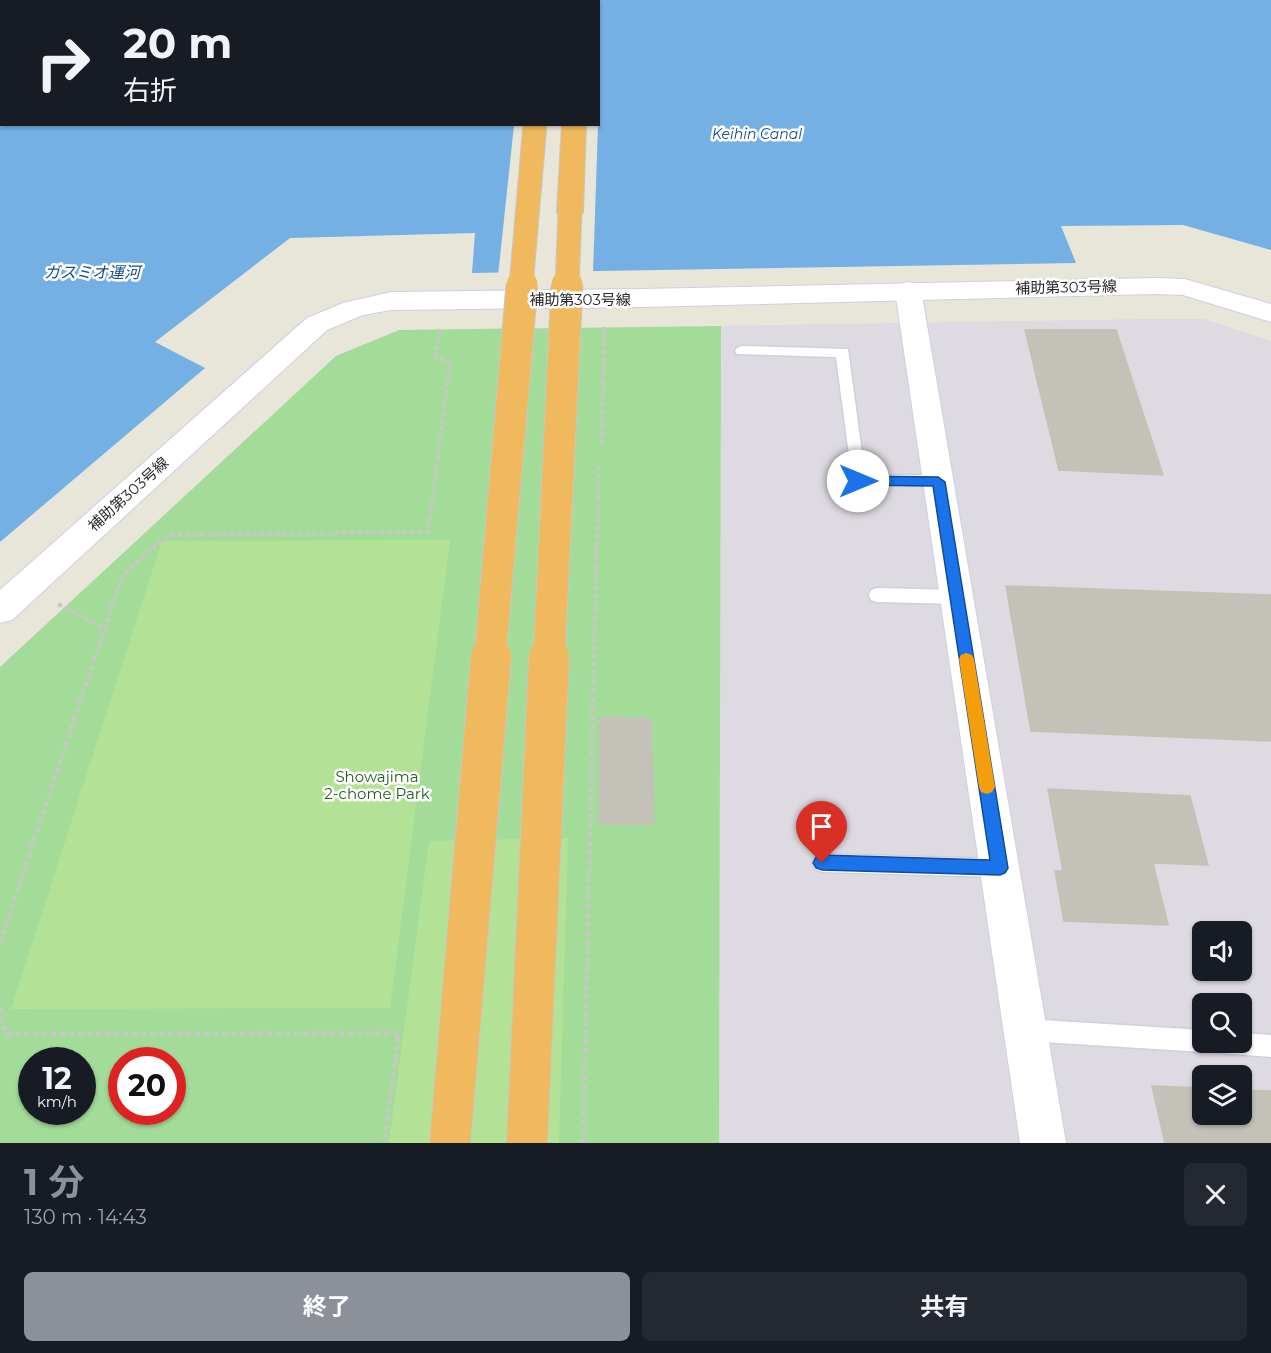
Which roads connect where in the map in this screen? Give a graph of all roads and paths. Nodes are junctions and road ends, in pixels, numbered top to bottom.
1 (536, 126) edge
2 (574, 126) edge
3 (908, 290) junction
4 (1271, 313) edge
5 (604, 323) dead end
6 (440, 324) dead end
7 (742, 351) dead end
8 (602, 444) dead end
9 (599, 466) dead end
10 (938, 482) junction
11 (877, 595) dead end
12 (957, 597) junction
13 (58, 603) dead end
14 (0, 610) edge
15 (105, 629) junction
16 (822, 863) dead end
17 (1000, 868) junction
18 (0, 943) edge
19 (0, 1008) edge
20 (1025, 1030) junction
21 (1192, 1040) edge
22 (1252, 1044) edge
23 (1271, 1046) edge
24 (384, 1143) edge
25 (450, 1143) edge
26 (527, 1143) edge
27 (583, 1143) edge
28 (1043, 1143) edge

1 - 25 highway, bridge
2 - 26 highway, bridge
3 - 4 street, 補助第303号線
3 - 10 street
3 - 14 street, 補助第303号線
5 - 8 path
6 - 15 path
7 - 10 lane
9 - 27 path
10 - 12 street
11 - 12 lane
12 - 17 street
13 - 15 path
15 - 18 path
16 - 17 lane
17 - 20 street
19 - 24 path
20 - 21 lane
20 - 28 street
22 - 23 lane

